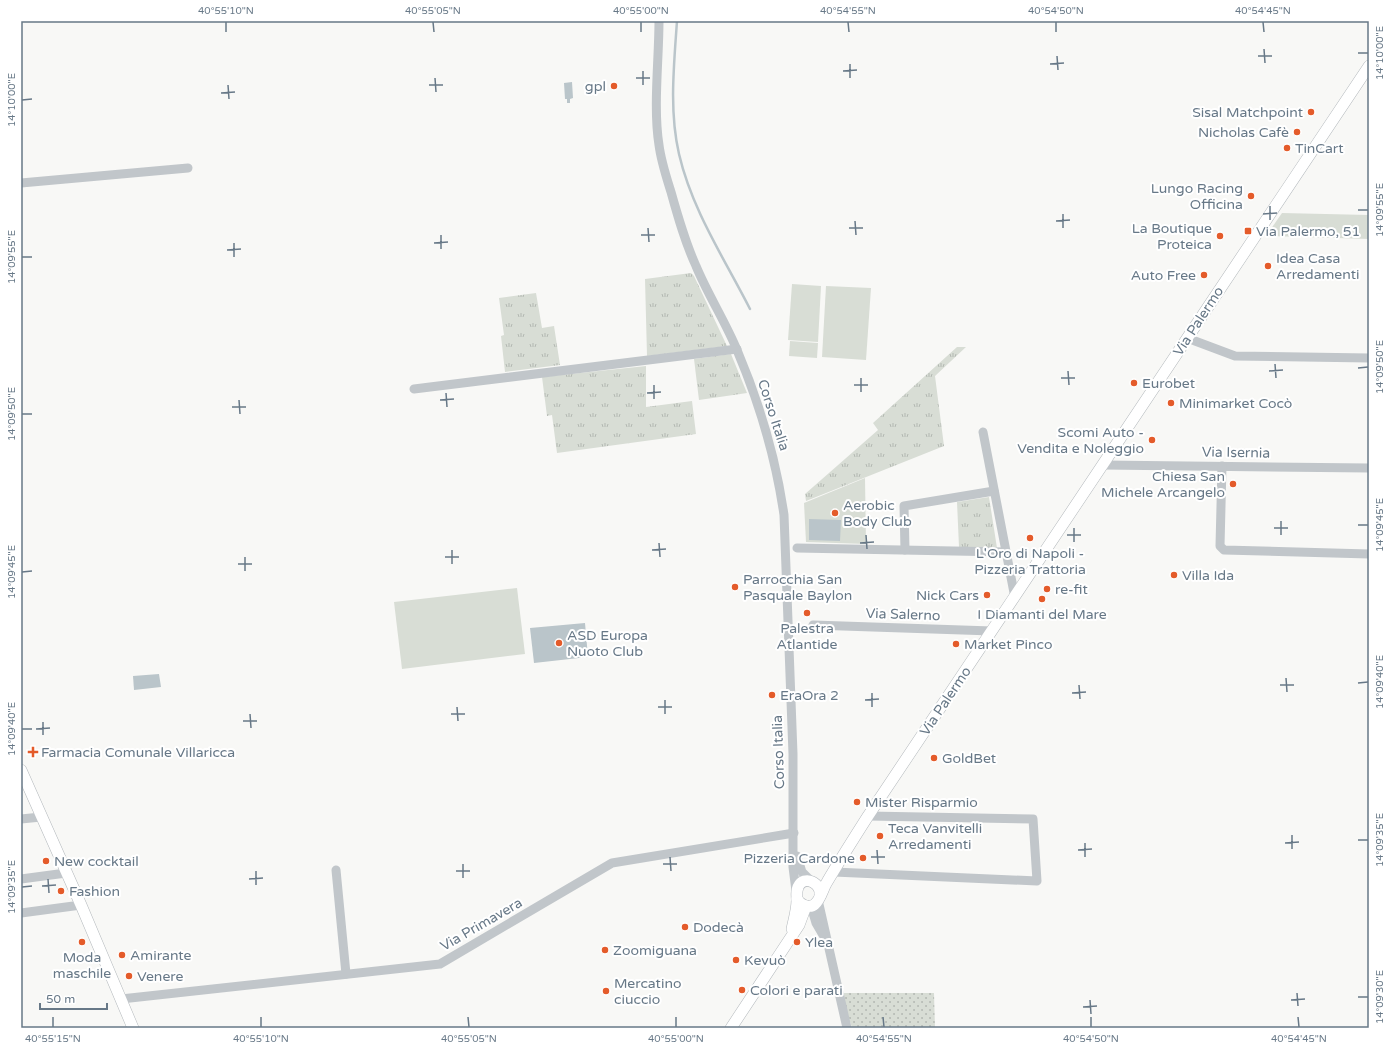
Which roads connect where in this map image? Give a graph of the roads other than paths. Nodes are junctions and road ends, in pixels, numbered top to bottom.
1 (660, 21) edge
2 (1369, 66) edge
3 (188, 168) dead end
4 (21, 183) edge
5 (1187, 338) junction
6 (737, 349) junction
7 (1369, 358) edge
8 (414, 389) dead end
9 (983, 432) dead end
10 (1103, 465) junction
11 (1222, 466) junction
12 (1369, 468) edge
13 (994, 491) junction
14 (797, 548) dead end
15 (905, 550) junction
16 (1006, 552) junction
17 (1369, 554) edge
18 (1015, 598) junction
19 (813, 625) dead end
20 (992, 631) junction
21 (21, 770) edge
22 (868, 816) junction
23 (40, 817) junction
24 (21, 819) edge
25 (794, 833) junction
26 (336, 870) dead end
27 (834, 872) junction
28 (66, 874) junction
29 (21, 880) edge
30 (812, 881) junction
31 (808, 900) junction
32 (81, 905) junction
33 (21, 913) edge
34 (816, 923) junction
35 (798, 925) junction
36 (786, 944) junction
37 (827, 944) junction
38 (346, 974) junction
39 (121, 999) junction
40 (133, 1028) edge
41 (731, 1028) edge
42 (847, 1028) edge

1 - 6 street, Corso Italia
2 - 5 main road, Via Palermo
3 - 4 street
5 - 7 street
5 - 10 main road, Via Palermo
6 - 8 street
6 - 25 street, Corso Italia
9 - 13 street
10 - 11 street, Via Isernia
10 - 18 main road, Via Palermo
11 - 12 street, Via Isernia
11 - 17 street
13 - 15 street
13 - 16 street
14 - 15 street
15 - 16 street
16 - 18 street
18 - 20 main road, Via Palermo
19 - 20 street, Via Salerno
20 - 22 main road, Via Palermo
21 - 23 main road
22 - 27 main road, Via Palermo
22 - 27 street
23 - 24 street
23 - 28 main road
25 - 30 street
25 - 31 street
25 - 38 street, Via Primavera
26 - 38 street
27 - 30 main road
27 - 31 main road, Via Palermo
28 - 29 street
28 - 32 main road
30 - 31 main road
30 - 31 main road
31 - 34 street
31 - 35 main road
31 - 36 main road
31 - 37 street
32 - 33 street
32 - 39 main road
34 - 35 street
34 - 37 street
35 - 36 main road
36 - 41 main road
37 - 42 street
38 - 39 street, Via Primavera
39 - 40 main road

